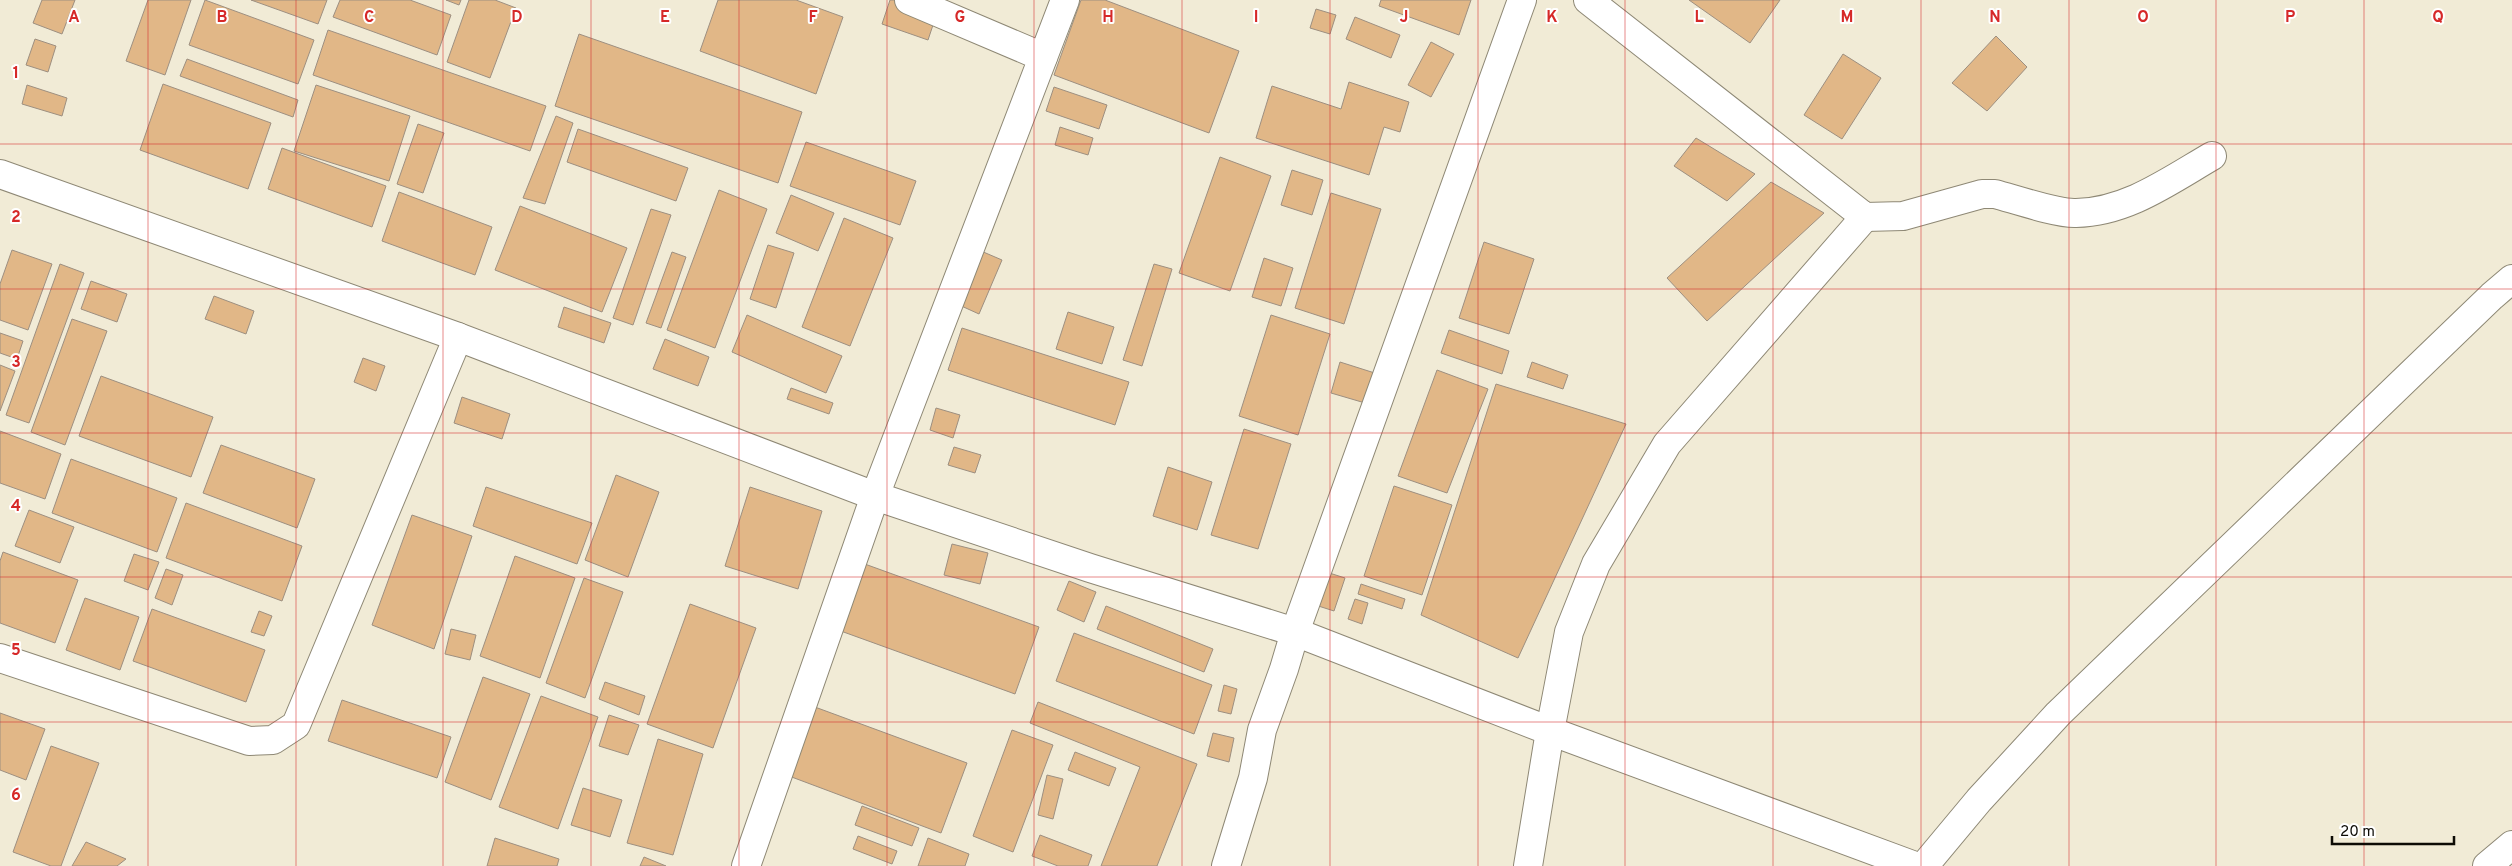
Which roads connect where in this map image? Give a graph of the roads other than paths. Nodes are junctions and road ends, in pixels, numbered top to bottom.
1 (909, 0) edge
2 (1065, 0) edge
3 (1522, 0) edge
4 (1588, 0) edge
5 (1043, 57) junction
6 (2212, 156) dead end
7 (0, 174) edge
8 (1865, 217) junction
9 (2512, 279) edge
10 (458, 337) junction
11 (875, 496) junction
12 (1295, 632) junction
13 (0, 658) edge
14 (1550, 731) junction
15 (2512, 845) edge
16 (746, 866) edge
17 (1226, 866) edge
18 (1528, 866) edge
19 (1915, 866) edge
20 (1924, 866) edge
21 (2486, 866) edge

1 - 5 street
2 - 5 street
3 - 12 street
4 - 8 street
5 - 11 street
6 - 8 street
7 - 10 street
8 - 14 street
9 - 20 street
10 - 11 street
10 - 13 street
11 - 12 street
11 - 16 street
12 - 14 street
12 - 17 street
14 - 18 street
14 - 19 street
15 - 21 street

